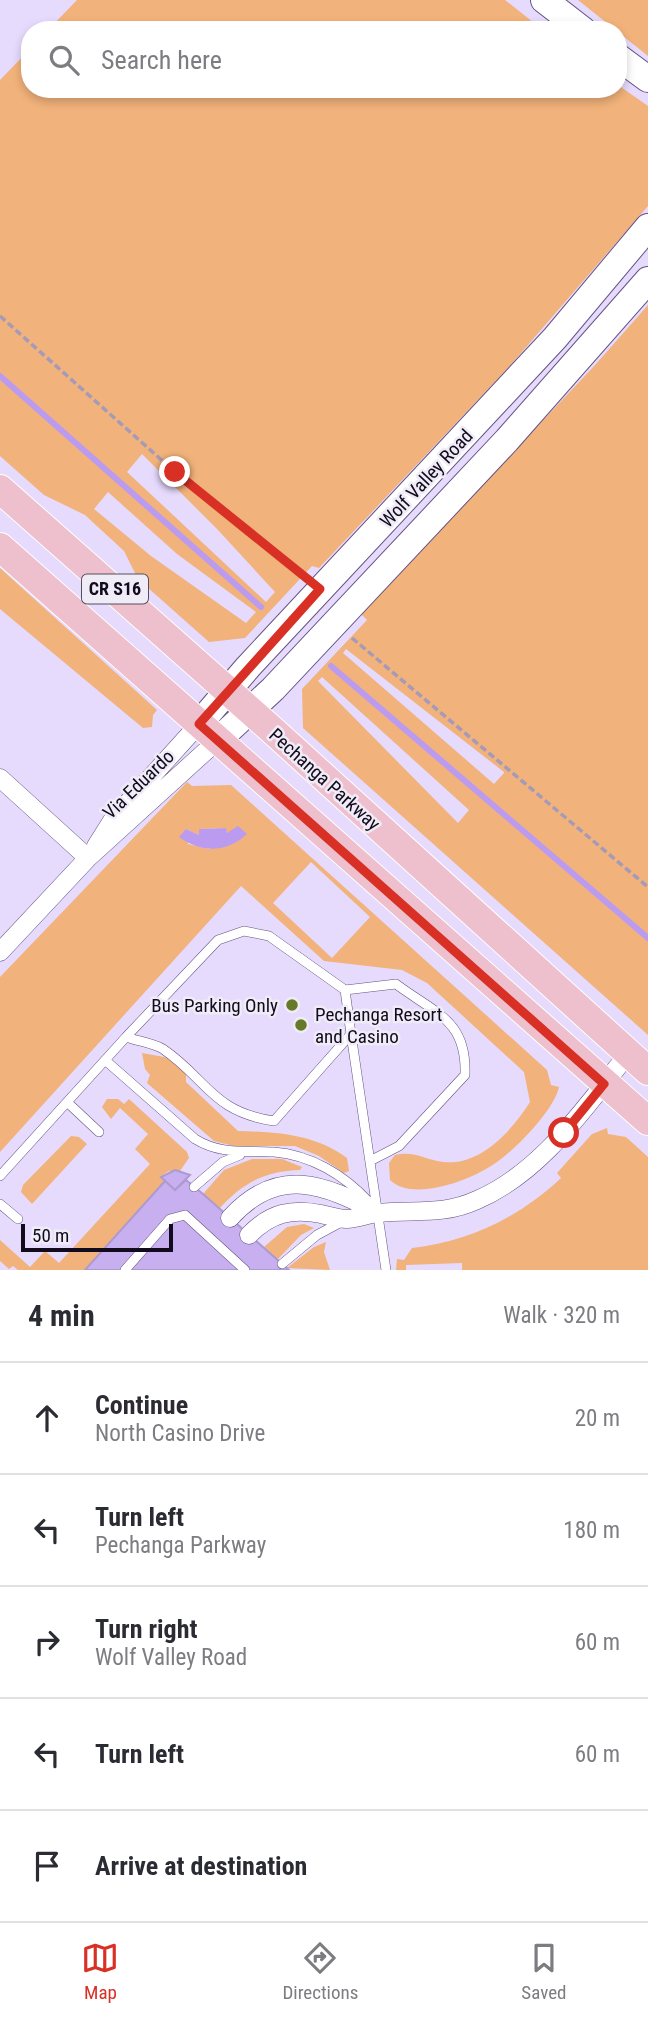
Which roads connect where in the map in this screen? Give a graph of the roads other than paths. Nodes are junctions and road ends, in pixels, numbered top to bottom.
1 (544, 0) edge
2 (571, 21) edge
3 (627, 64) edge
4 (648, 79) edge
5 (648, 227) edge
6 (648, 281) edge
7 (555, 338) junction
8 (470, 431) junction
9 (507, 440) junction
10 (0, 489) edge
11 (424, 529) junction
12 (0, 547) edge
13 (228, 691) junction
14 (250, 712) junction
15 (208, 732) junction
16 (0, 778) edge
17 (88, 858) junction
18 (0, 952) edge
19 (345, 990) junction
20 (351, 1034) junction
21 (126, 1037) junction
22 (105, 1060) junction
23 (638, 1062) edge
24 (604, 1084) junction
25 (68, 1102) junction
26 (648, 1121) edge
27 (99, 1132) dead end
28 (248, 1153) junction
29 (370, 1161) junction
30 (0, 1176) edge
31 (194, 1187) dead end
32 (0, 1203) edge
33 (379, 1213) junction
34 (230, 1218) dead end
35 (18, 1219) dead end
36 (346, 1219) junction
37 (249, 1235) dead end
38 (282, 1264) dead end
39 (125, 1270) edge
40 (245, 1270) edge
41 (386, 1270) edge

1 - 2 main road
3 - 4 main road
5 - 7 main road, Wolf Valley Road
6 - 9 main road, Wolf Valley Road
7 - 8 main road, Wolf Valley Road
7 - 9 main road
8 - 11 main road
8 - 13 main road, Wolf Valley Road
9 - 11 main road, Wolf Valley Road
10 - 13 main road, Pechanga Parkway / CR S16
11 - 14 main road, Wolf Valley Road
12 - 15 main road, CR S16
13 - 14 main road, Pechanga Parkway / CR S16
13 - 15 main road, Wolf Valley Road
14 - 15 main road, Wolf Valley Road
14 - 23 main road, Pechanga Parkway / CR S16
15 - 17 street, Via Eduardo
15 - 17 street, Via Eduardo
15 - 24 main road, CR S16
16 - 17 street
17 - 18 street, Via Eduardo
19 - 20 lane
19 - 21 lane
19 - 29 lane
20 - 21 lane
20 - 29 lane
21 - 22 lane
22 - 25 lane
22 - 28 lane
23 - 24 street
24 - 26 main road, CR S16
24 - 33 street
25 - 27 lane
25 - 30 lane
28 - 31 lane
28 - 33 lane
29 - 33 lane
32 - 35 lane
33 - 34 street
33 - 36 street
33 - 41 lane
36 - 37 street
36 - 38 lane
39 - 40 lane

